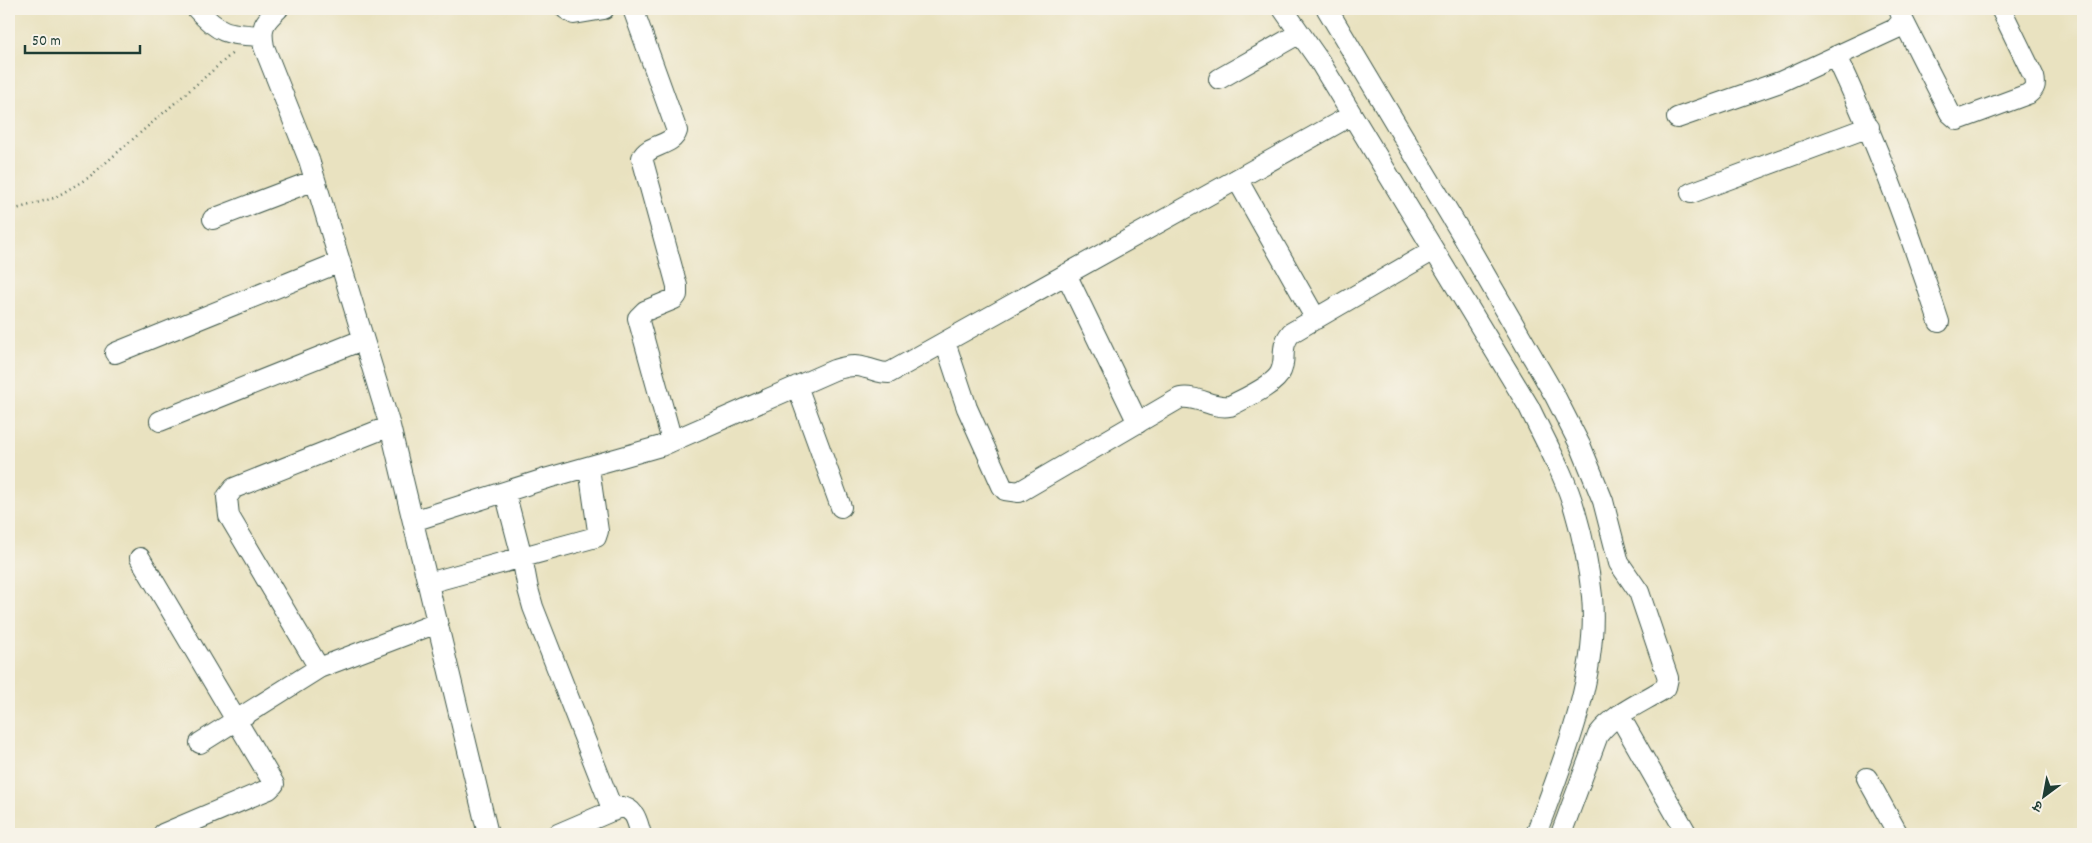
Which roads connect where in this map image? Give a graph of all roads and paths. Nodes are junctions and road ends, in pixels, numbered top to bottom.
1 (197, 9) edge
2 (278, 9) edge
3 (566, 9) edge
4 (604, 9) edge
5 (633, 9) edge
6 (1283, 9) edge
7 (1327, 9) edge
8 (2001, 9) edge
9 (1901, 14) edge
10 (1300, 34) junction
11 (257, 36) junction
12 (1836, 56) junction
13 (1219, 79) dead end
14 (1352, 115) junction
15 (1677, 118) dead end
16 (1869, 127) junction
17 (1237, 179) junction
18 (315, 180) junction
19 (1691, 193) dead end
20 (9, 211) edge
21 (214, 218) dead end
22 (1434, 250) junction
23 (340, 262) junction
24 (1066, 274) junction
25 (1316, 319) junction
26 (1939, 322) dead end
27 (362, 340) junction
28 (945, 342) junction
29 (115, 353) dead end
30 (797, 386) junction
31 (160, 421) dead end
32 (1138, 423) junction
33 (390, 426) junction
34 (672, 441) junction
35 (589, 468) junction
36 (505, 492) junction
37 (842, 507) dead end
38 (413, 521) junction
39 (522, 557) junction
40 (140, 558) dead end
41 (428, 583) junction
42 (437, 623) junction
43 (319, 668) junction
44 (1620, 715) junction
45 (237, 720) junction
46 (200, 743) dead end
47 (1867, 778) dead end
48 (613, 811) junction
49 (162, 834) edge
50 (488, 834) edge
51 (558, 834) edge
52 (641, 834) edge
53 (1536, 834) edge
54 (1561, 834) edge
55 (1687, 834) edge
56 (1898, 834) edge

1 - 11 street
2 - 11 street
3 - 4 street
5 - 34 street
6 - 10 street
7 - 44 street
8 - 9 street
9 - 12 street
10 - 13 street
10 - 14 street
11 - 18 street
11 - 20 path
12 - 15 street
12 - 16 street
14 - 17 street
14 - 22 street
16 - 19 street
16 - 26 street
17 - 24 street
17 - 25 street
18 - 21 street
18 - 23 street
22 - 25 street
22 - 53 street
23 - 27 street
23 - 29 street
24 - 28 street
24 - 32 street
25 - 32 street
27 - 31 street
27 - 33 street
28 - 30 street
28 - 32 street
30 - 34 street
30 - 37 street
33 - 38 street
33 - 43 street
34 - 35 street
35 - 36 street
35 - 39 street
36 - 38 street
36 - 39 street
38 - 41 street
39 - 41 street
39 - 48 street
40 - 45 street
41 - 42 street
42 - 43 street
42 - 50 street
43 - 45 street
44 - 54 street
44 - 55 street
45 - 46 street
45 - 49 street
47 - 56 street
48 - 51 street
48 - 52 street

